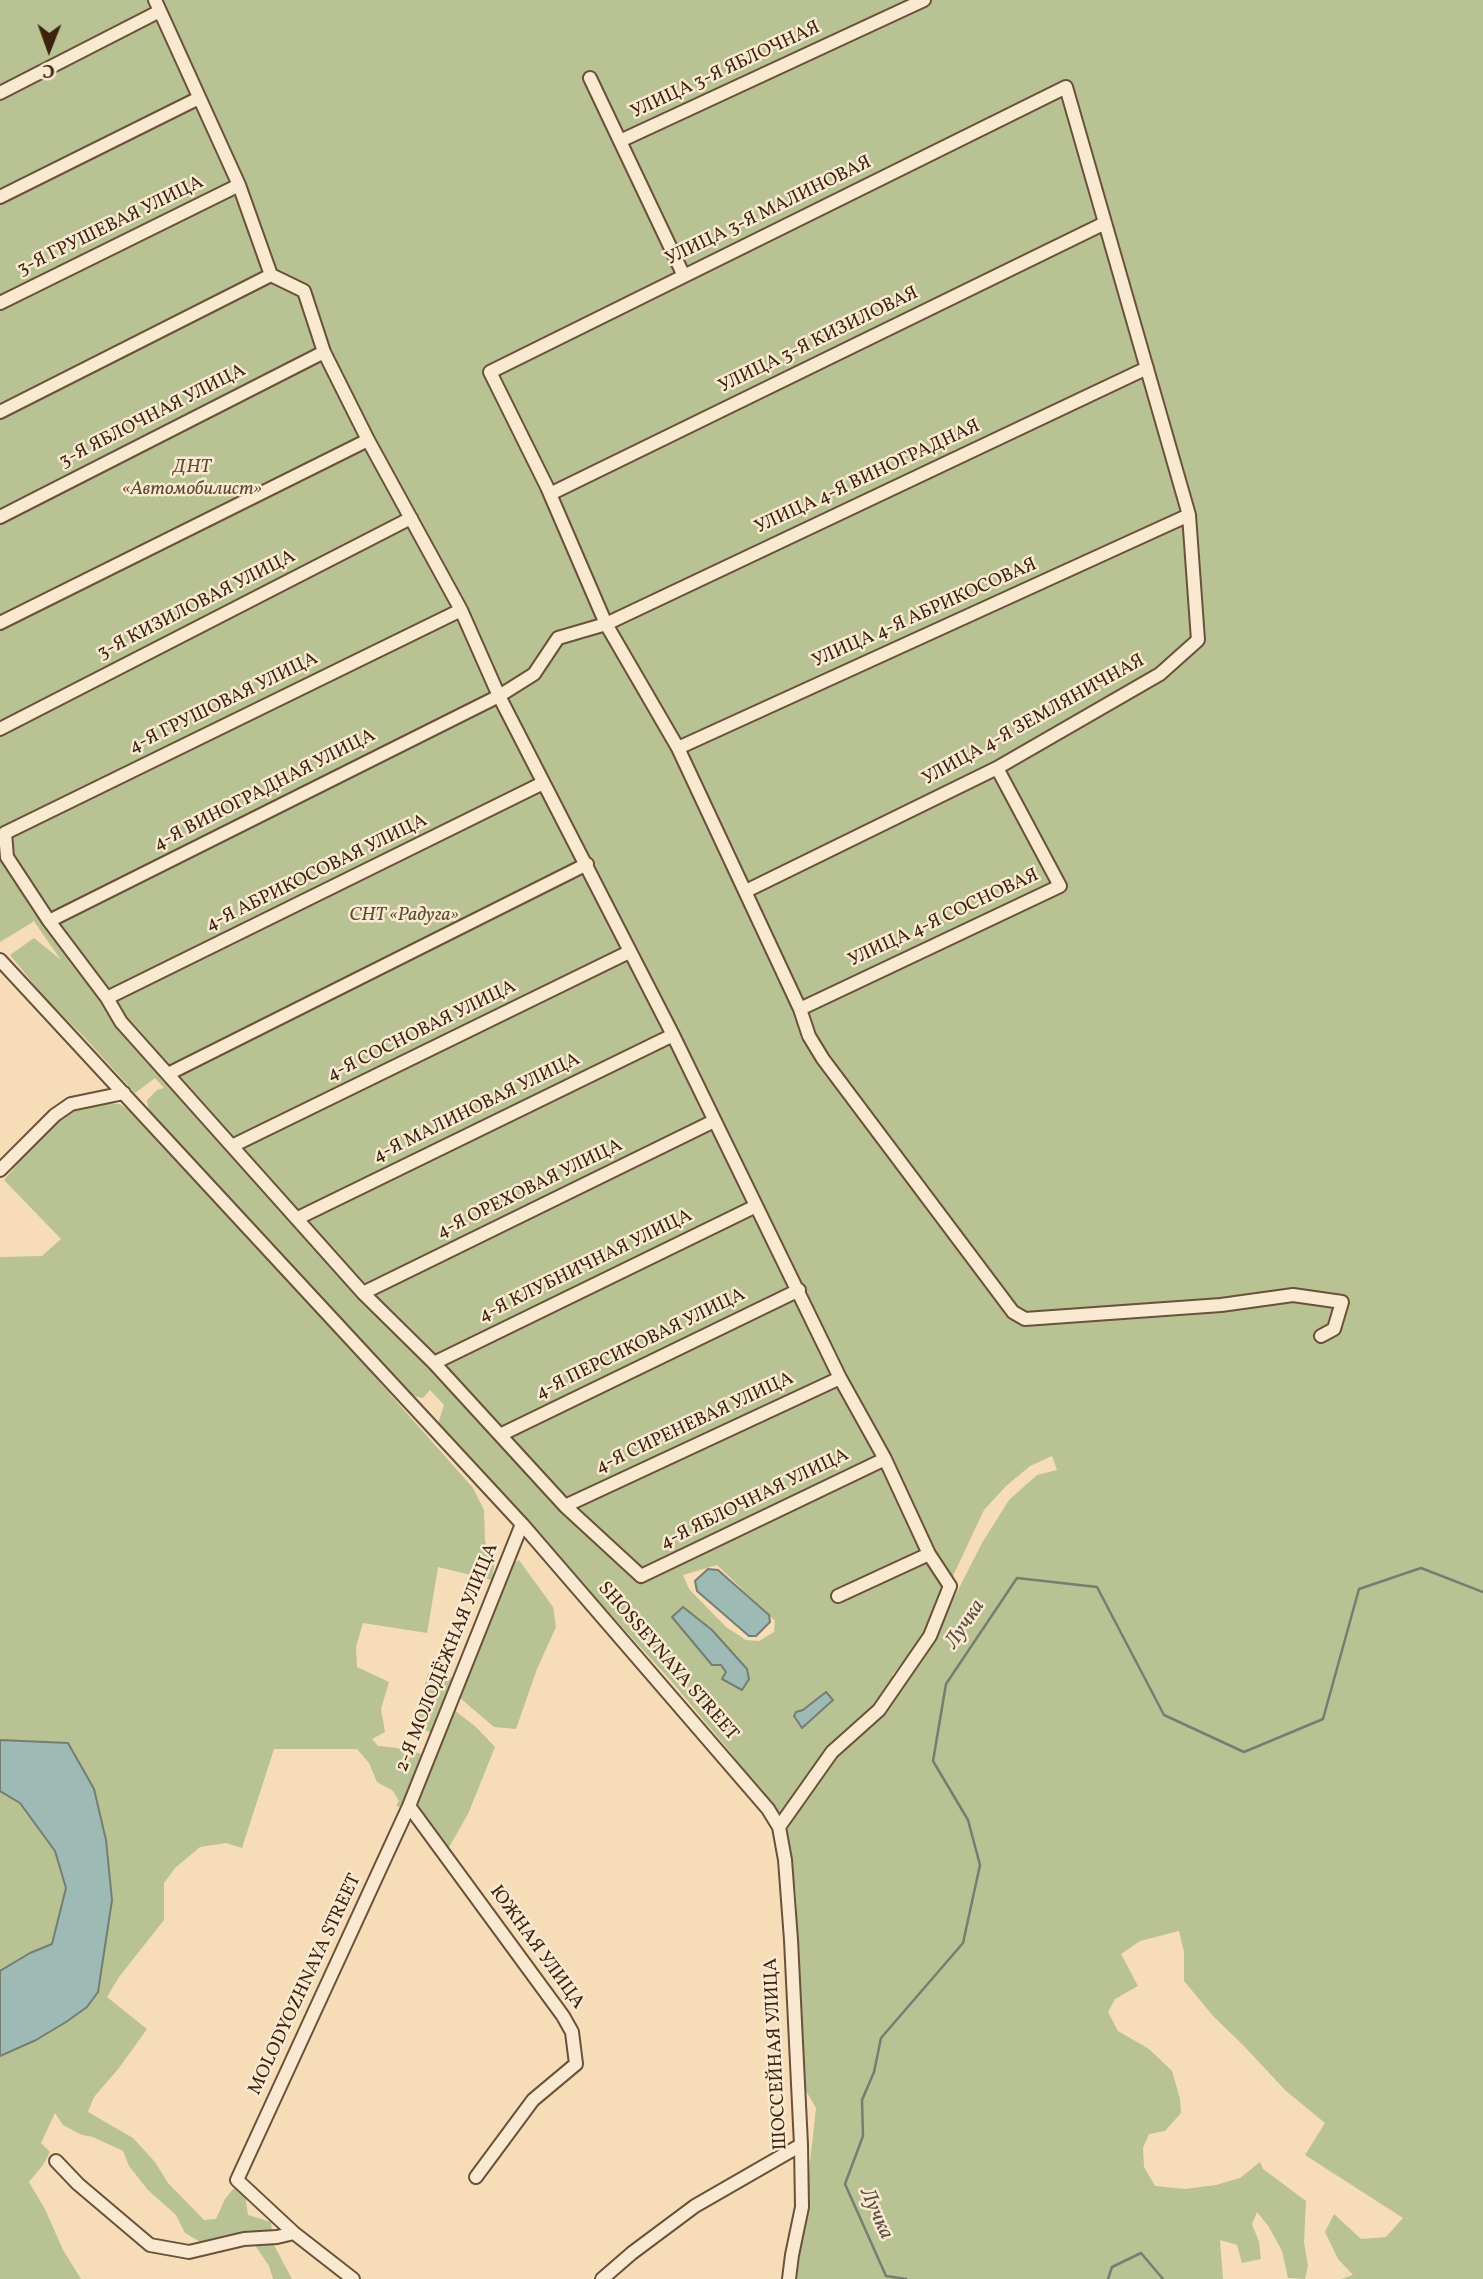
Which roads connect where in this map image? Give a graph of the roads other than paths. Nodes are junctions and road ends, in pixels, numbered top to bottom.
1 (924, 0) edge
2 (158, 5) edge
3 (590, 78) dead end
4 (1066, 87) joint
5 (0, 93) edge
6 (199, 98) junction
7 (620, 141) junction
8 (239, 185) junction
9 (0, 197) edge
10 (1105, 223) junction
11 (271, 275) junction
12 (684, 276) junction
13 (0, 303) edge
14 (324, 352) junction
15 (1147, 368) junction
16 (0, 412) edge
17 (368, 440) junction
18 (550, 494) junction
19 (1189, 515) junction
20 (0, 517) edge
21 (411, 518) junction
22 (461, 610) junction
23 (0, 623) edge
24 (606, 624) junction
25 (499, 696) junction
26 (0, 729) edge
27 (678, 748) junction
28 (997, 768) junction
29 (543, 783) junction
30 (587, 864) junction
31 (746, 891) junction
32 (49, 921) junction
33 (629, 952) junction
34 (0, 960) edge
35 (107, 998) junction
36 (800, 1009) junction
37 (673, 1035) junction
38 (168, 1074) junction
39 (124, 1093) junction
40 (714, 1121) junction
41 (232, 1146) junction
42 (0, 1170) edge
43 (756, 1206) junction
44 (298, 1218) junction
45 (799, 1290) junction
46 (363, 1293) junction
47 (1321, 1336) dead end
48 (434, 1363) junction
49 (840, 1378) junction
50 (500, 1435) junction
51 (885, 1459) junction
52 (565, 1506) junction
53 (522, 1524) junction
54 (929, 1554) junction
55 (838, 1596) dead end
56 (409, 1806) junction
57 (779, 1827) junction
58 (802, 2145) junction
59 (56, 2161) dead end
60 (477, 2177) dead end
61 (294, 2233) junction
62 (353, 2279) edge
63 (602, 2279) edge
64 (789, 2279) edge

1 - 7 street, УЛИЦА 3-Я ЯБЛОЧНАЯ
2 - 5 street
2 - 6 street
3 - 7 street
4 - 10 street, УЛИЦА 4-Я ЗЕМЛЯНИЧНАЯ
4 - 12 street, УЛИЦА 3-Я МАЛИНОВАЯ
6 - 8 street
6 - 9 street
7 - 12 street
8 - 11 street
8 - 13 street, 3-Я ГРУШЕВАЯ УЛИЦА
10 - 15 street, УЛИЦА 4-Я ЗЕМЛЯНИЧНАЯ
10 - 18 street, УЛИЦА 3-Я КИЗИЛОВАЯ
11 - 14 street
11 - 16 street
12 - 18 street, УЛИЦА 3-Я МАЛИНОВАЯ
14 - 17 street
14 - 20 street, 3-Я ЯБЛОЧНАЯ УЛИЦА
15 - 19 street, УЛИЦА 4-Я ЗЕМЛЯНИЧНАЯ
15 - 24 street, УЛИЦА 4-Я ВИНОГРАДНАЯ
17 - 21 street
17 - 23 street
18 - 24 street
19 - 27 street, УЛИЦА 4-Я АБРИКОСОВАЯ
19 - 28 street, УЛИЦА 4-Я ЗЕМЛЯНИЧНАЯ
21 - 22 street
21 - 26 street, 3-Я КИЗИЛОВАЯ УЛИЦА
22 - 25 street
22 - 32 street, 4-Я ГРУШОВАЯ УЛИЦА
24 - 25 street, УЛИЦА 4-Я ВИНОГРАДНАЯ
24 - 27 street
25 - 29 street
25 - 32 street, 4-Я ВИНОГРАДНАЯ УЛИЦА
27 - 31 street
28 - 31 street, УЛИЦА 4-Я ЗЕМЛЯНИЧНАЯ
28 - 36 street, УЛИЦА 4-Я СОСНОВАЯ
29 - 30 street
29 - 35 street, 4-Я АБРИКОСОВАЯ УЛИЦА
30 - 33 street
30 - 38 street
31 - 36 street
32 - 35 street
33 - 37 street
33 - 41 street, 4-Я СОСНОВАЯ УЛИЦА
34 - 39 street
35 - 38 street
36 - 47 street
37 - 40 street
37 - 44 street, 4-Я МАЛИНОВАЯ УЛИЦА
38 - 41 street
39 - 42 street
39 - 53 street, SHOSSEYNAYA STREET
40 - 43 street
40 - 46 street, 4-Я ОРЕХОВАЯ УЛИЦА
41 - 44 street
43 - 45 street
43 - 48 street, 4-Я КЛУБНИЧНАЯ УЛИЦА
44 - 46 street
45 - 49 street
45 - 50 street, 4-Я ПЕРСИКОВАЯ УЛИЦА
46 - 48 street
48 - 50 street
49 - 51 street
49 - 52 street, 4-Я СИРЕНЕВАЯ УЛИЦА
50 - 52 street
51 - 52 street, 4-Я ЯБЛОЧНАЯ УЛИЦА
51 - 54 street
53 - 56 street, 2-Я МОЛОДЁЖНАЯ УЛИЦА
53 - 57 street, SHOSSEYNAYA STREET
54 - 55 street
54 - 57 street
56 - 60 street, ЮЖНАЯ УЛИЦА
56 - 61 street, MOLODYOZHNAYA STREET
57 - 58 street, ШОССЕЙНАЯ УЛИЦА
58 - 63 street
58 - 64 street, ШОССЕЙНАЯ УЛИЦА
59 - 61 street
61 - 62 street

